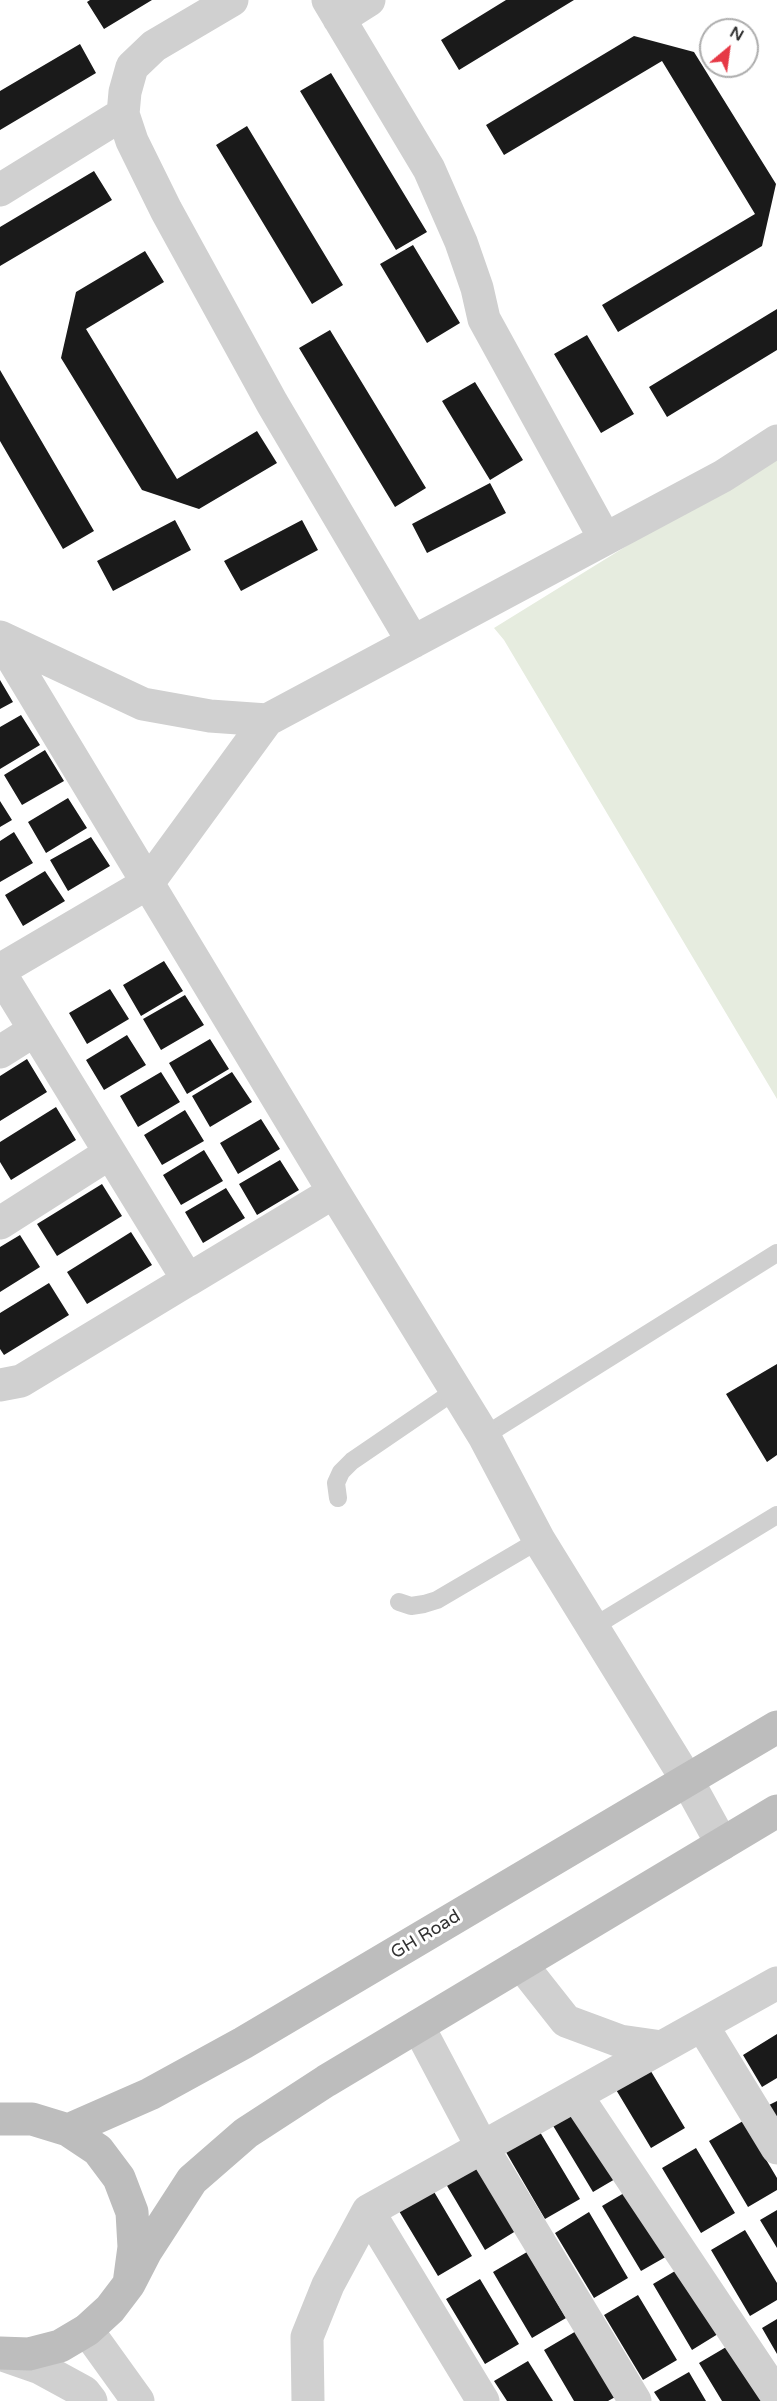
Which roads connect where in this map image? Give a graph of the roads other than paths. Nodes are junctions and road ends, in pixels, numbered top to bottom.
1 (232, 0) edge
2 (369, 0) edge
3 (334, 9) edge
4 (123, 114) junction
5 (0, 190) edge
6 (777, 441) edge
7 (605, 539) junction
8 (0, 637) edge
9 (412, 642) junction
10 (267, 720) junction
11 (147, 883) junction
12 (0, 971) edge
13 (35, 1030) junction
14 (0, 1052) edge
15 (110, 1153) junction
16 (334, 1192) junction
17 (0, 1223) edge
18 (777, 1253) edge
19 (188, 1280) junction
20 (0, 1385) edge
21 (456, 1390) junction
22 (484, 1436) junction
23 (338, 1498) dead end
24 (777, 1515) edge
25 (539, 1540) junction
26 (399, 1602) dead end
27 (593, 1627) junction
28 (777, 1727) edge
29 (687, 1780) junction
30 (777, 1811) edge
31 (722, 1844) junction
32 (521, 1964) junction
33 (777, 1983) edge
34 (702, 2025) junction
35 (418, 2026) junction
36 (662, 2047) junction
37 (576, 2095) junction
38 (0, 2119) edge
39 (68, 2130) junction
40 (482, 2147) junction
41 (777, 2148) edge
42 (368, 2211) junction
43 (129, 2284) junction
44 (87, 2331) junction
45 (0, 2353) edge
46 (777, 2396) edge
47 (473, 2398) edge
48 (91, 2401) edge
49 (138, 2401) edge
50 (308, 2401) edge
51 (635, 2401) edge

1 - 4 street
2 - 3 street
3 - 7 street
4 - 5 street
4 - 9 street
6 - 7 street
7 - 9 street
8 - 10 street
8 - 11 street
9 - 10 street
10 - 11 street
11 - 12 street
11 - 16 street
12 - 13 street
13 - 14 street
13 - 15 street
15 - 17 street
15 - 19 street
16 - 19 street
16 - 21 street
18 - 22 lane
19 - 20 street
21 - 22 street
21 - 23 lane
22 - 25 street
24 - 27 lane
25 - 26 lane
25 - 27 street
27 - 29 street
28 - 29 main road, GH Road
29 - 31 street
29 - 39 main road, GH Road
30 - 31 main road
31 - 32 main road
32 - 35 main road
32 - 36 street
33 - 34 street
34 - 36 street
34 - 41 street
35 - 40 street
35 - 43 main road
36 - 37 street
37 - 40 street
37 - 46 street
38 - 39 main road
39 - 43 main road
40 - 42 street
40 - 51 street
42 - 47 street
42 - 50 street
43 - 44 main road
44 - 45 main road
44 - 49 street
45 - 48 street

